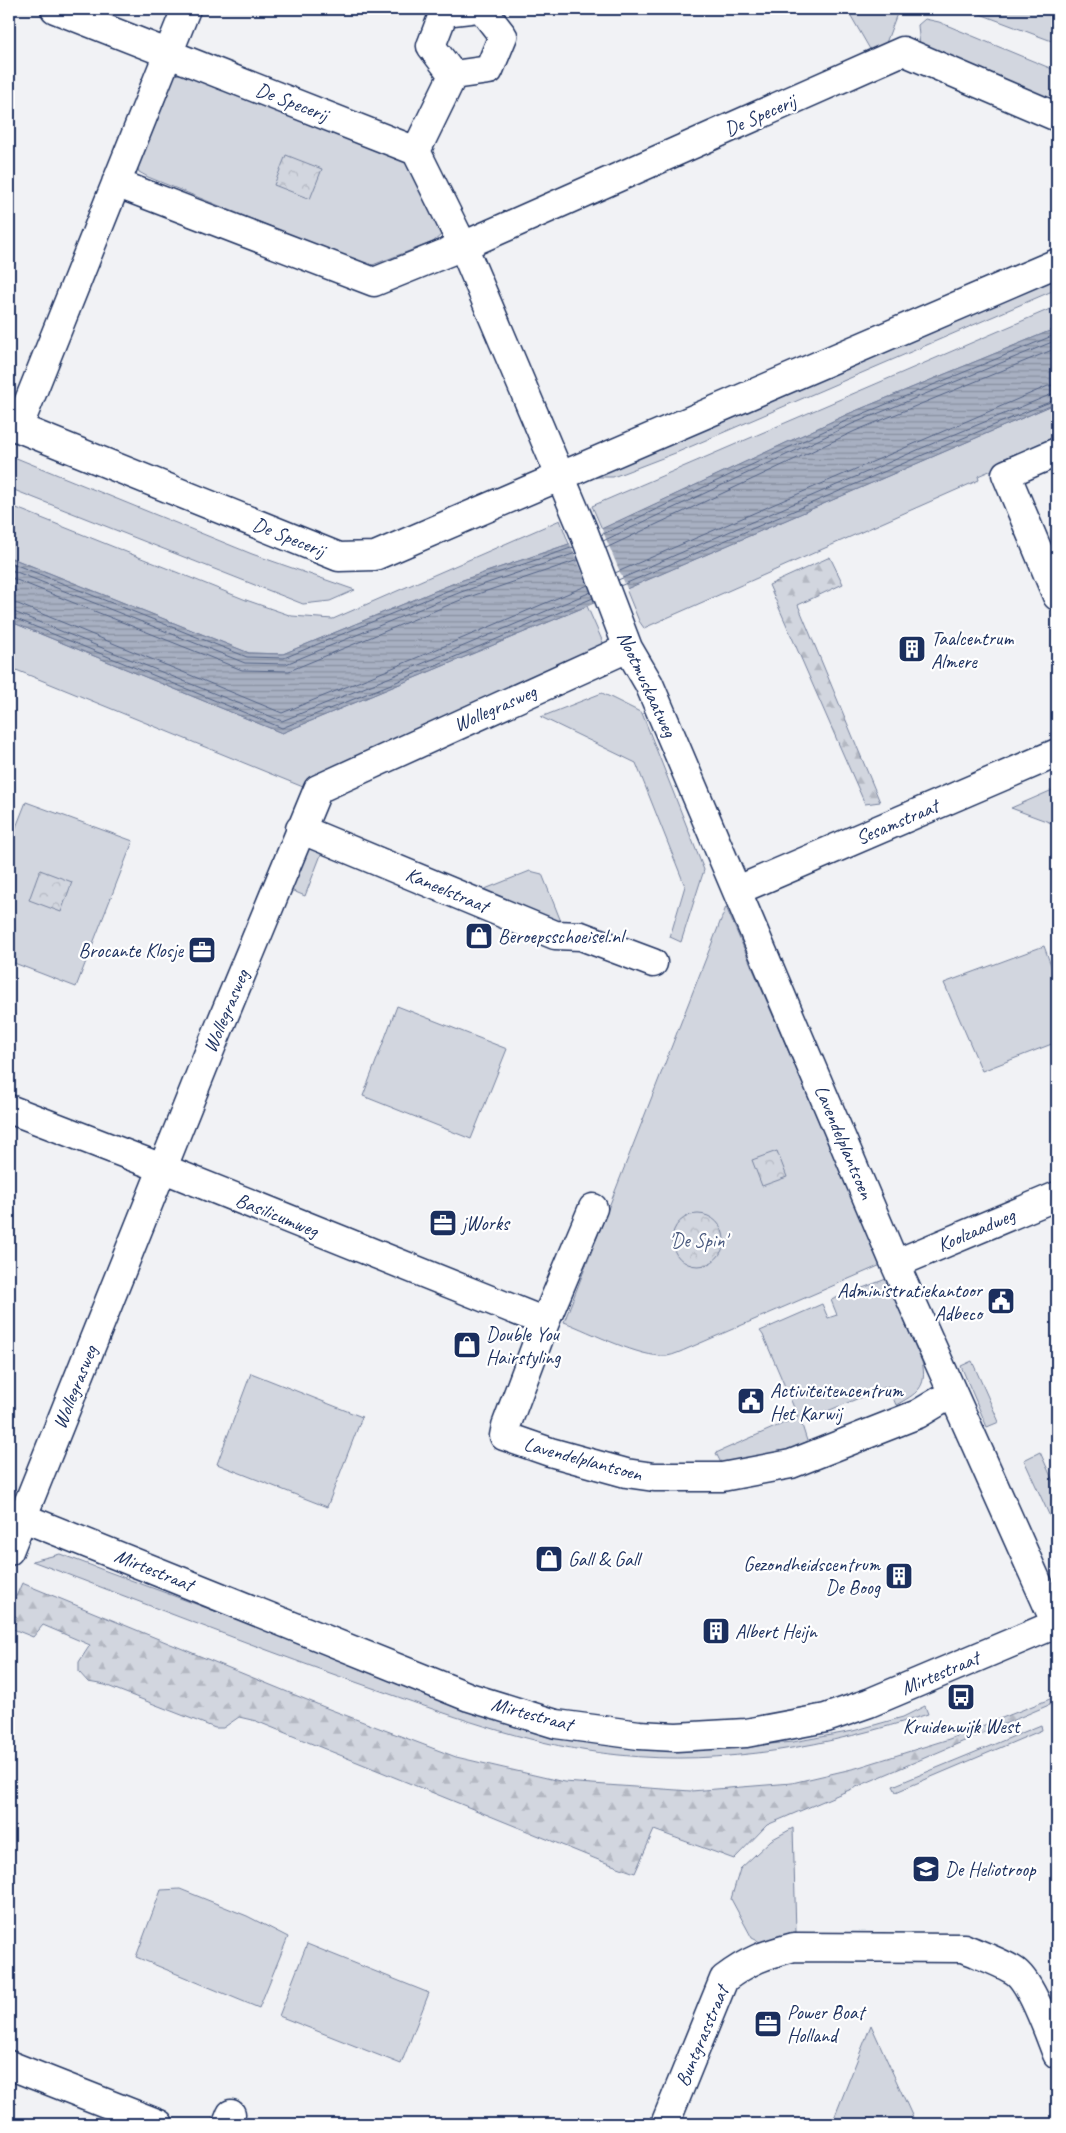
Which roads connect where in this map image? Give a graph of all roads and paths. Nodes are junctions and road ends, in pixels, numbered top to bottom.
1 (55, 9) edge
2 (186, 9) edge
3 (470, 9) edge
4 (482, 9) edge
5 (168, 54) junction
6 (453, 74) junction
7 (1057, 117) edge
8 (416, 151) junction
9 (116, 183) junction
10 (463, 246) junction
11 (1057, 263) edge
12 (14, 426) edge
13 (1057, 452) edge
14 (561, 475) junction
15 (1057, 596) edge
16 (628, 648) junction
17 (1057, 753) edge
18 (300, 829) junction
19 (738, 890) junction
20 (653, 963) dead end
21 (9, 1109) edge
22 (162, 1168) junction
23 (1057, 1196) edge
24 (593, 1208) dead end
25 (895, 1264) junction
26 (545, 1322) junction
27 (951, 1394) junction
28 (16, 1514) edge
29 (9, 1551) edge
30 (1056, 1624) joint
31 (1057, 2054) edge
32 (9, 2065) edge
33 (159, 2124) edge
34 (665, 2124) edge

1 - 5 street, De Specerij
2 - 5 street, De Specerij
3 - 6 street
4 - 6 street
5 - 8 street, De Specerij
5 - 9 street, De Specerij
6 - 8 street
7 - 10 street, De Specerij
8 - 10 street
9 - 10 street, De Specerij
9 - 12 street, De Specerij
10 - 14 street
11 - 14 street, De Specerij
12 - 14 street, De Specerij
13 - 15 street
14 - 16 street, Nootmuskaatweg
16 - 18 street, Wollegrasweg
16 - 19 street, Nootmuskaatweg
17 - 19 street, Sesamstraat
18 - 20 street, Kaneelstraat
18 - 22 street, Wollegrasweg
19 - 25 street, Lavendelplantsoen
21 - 22 street, Basilicumweg
22 - 26 street, Basilicumweg
22 - 28 street, Wollegrasweg
23 - 25 street, Koolzaadweg
24 - 26 street, Lavendelplantsoen
25 - 27 street, Lavendelplantsoen
26 - 27 street, Lavendelplantsoen
27 - 30 street, Lavendelplantsoen
28 - 29 street, Wollegrasweg
28 - 30 street, Mirtestraat
31 - 34 street, Buntgrasstraat
32 - 33 street

